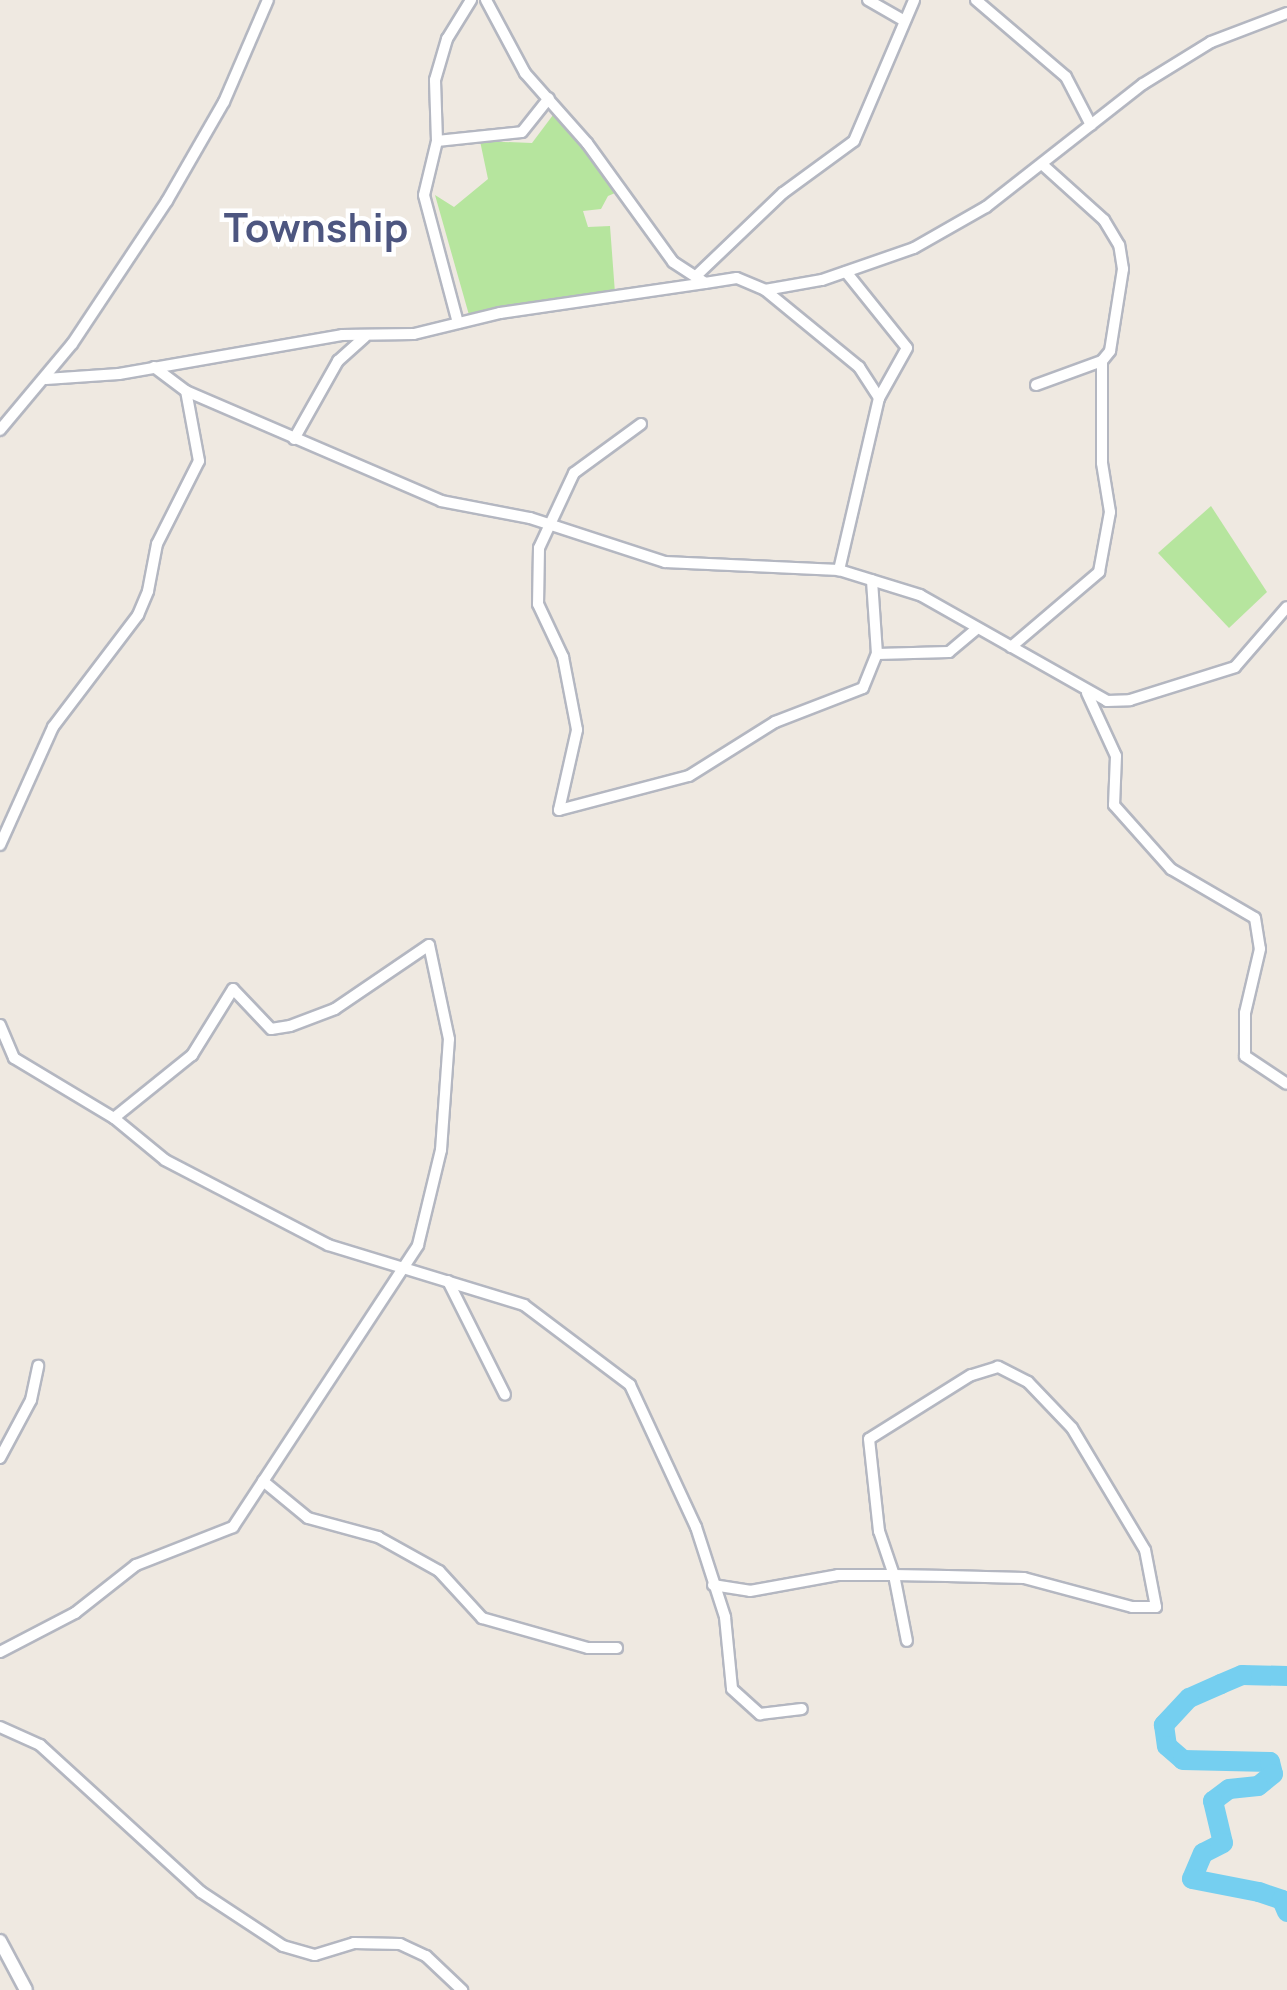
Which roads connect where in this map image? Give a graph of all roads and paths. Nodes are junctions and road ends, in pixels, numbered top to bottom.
1 (268, 0) edge
2 (470, 0) edge
3 (486, 0) edge
4 (868, 0) edge
5 (914, 0) edge
6 (976, 0) edge
7 (1287, 13) edge
8 (903, 20) junction
9 (549, 98) junction
10 (1092, 125) junction
11 (436, 141) junction
12 (1042, 164) junction
13 (846, 272) junction
14 (701, 279) junction
15 (765, 290) junction
16 (458, 322) junction
17 (366, 336) junction
18 (1102, 361) junction
19 (154, 367) junction
20 (46, 379) junction
21 (1036, 385) dead end
22 (186, 391) junction
23 (879, 398) junction
24 (0, 415) edge
25 (13, 416) junction
26 (641, 424) dead end
27 (0, 430) edge
28 (294, 439) junction
29 (546, 524) junction
30 (839, 570) junction
31 (872, 580) junction
32 (1287, 608) edge
33 (975, 630) junction
34 (1010, 647) junction
35 (877, 654) junction
36 (1087, 692) junction
37 (0, 845) edge
38 (0, 1026) edge
39 (1287, 1084) edge
40 (114, 1118) junction
41 (405, 1265) junction
42 (448, 1280) junction
43 (38, 1366) dead end
44 (505, 1395) dead end
45 (0, 1458) edge
46 (263, 1481) junction
47 (894, 1575) junction
48 (712, 1586) junction
49 (907, 1640) dead end
50 (617, 1648) dead end
51 (0, 1652) edge
52 (802, 1709) dead end
53 (0, 1727) edge
54 (0, 1941) edge
55 (26, 1990) edge
56 (462, 1990) edge

1 - 20 street
2 - 11 street
3 - 9 street
4 - 8 street
5 - 8 street
6 - 10 street
7 - 10 street
8 - 14 street
9 - 11 street
9 - 14 street
10 - 12 street
11 - 16 street
12 - 13 street
12 - 18 street
13 - 15 street
13 - 23 street
14 - 15 street
14 - 16 street
15 - 23 street
16 - 17 street
17 - 19 street
17 - 28 street
18 - 21 street
18 - 34 street
19 - 20 street
19 - 22 street
20 - 25 street
22 - 28 street
22 - 37 street
23 - 30 street
24 - 25 street
25 - 27 street
26 - 29 street
28 - 29 street
29 - 30 street
29 - 35 street
30 - 31 street
31 - 33 street
31 - 35 street
32 - 36 street
33 - 34 street
33 - 35 street
34 - 36 street
36 - 39 street
38 - 40 street
40 - 41 street
40 - 41 street
41 - 42 street
41 - 46 street
42 - 44 street
42 - 48 street
43 - 45 street
46 - 50 street
46 - 51 street
47 - 47 street
47 - 48 street
47 - 49 street
48 - 52 street
53 - 56 street
54 - 55 street

